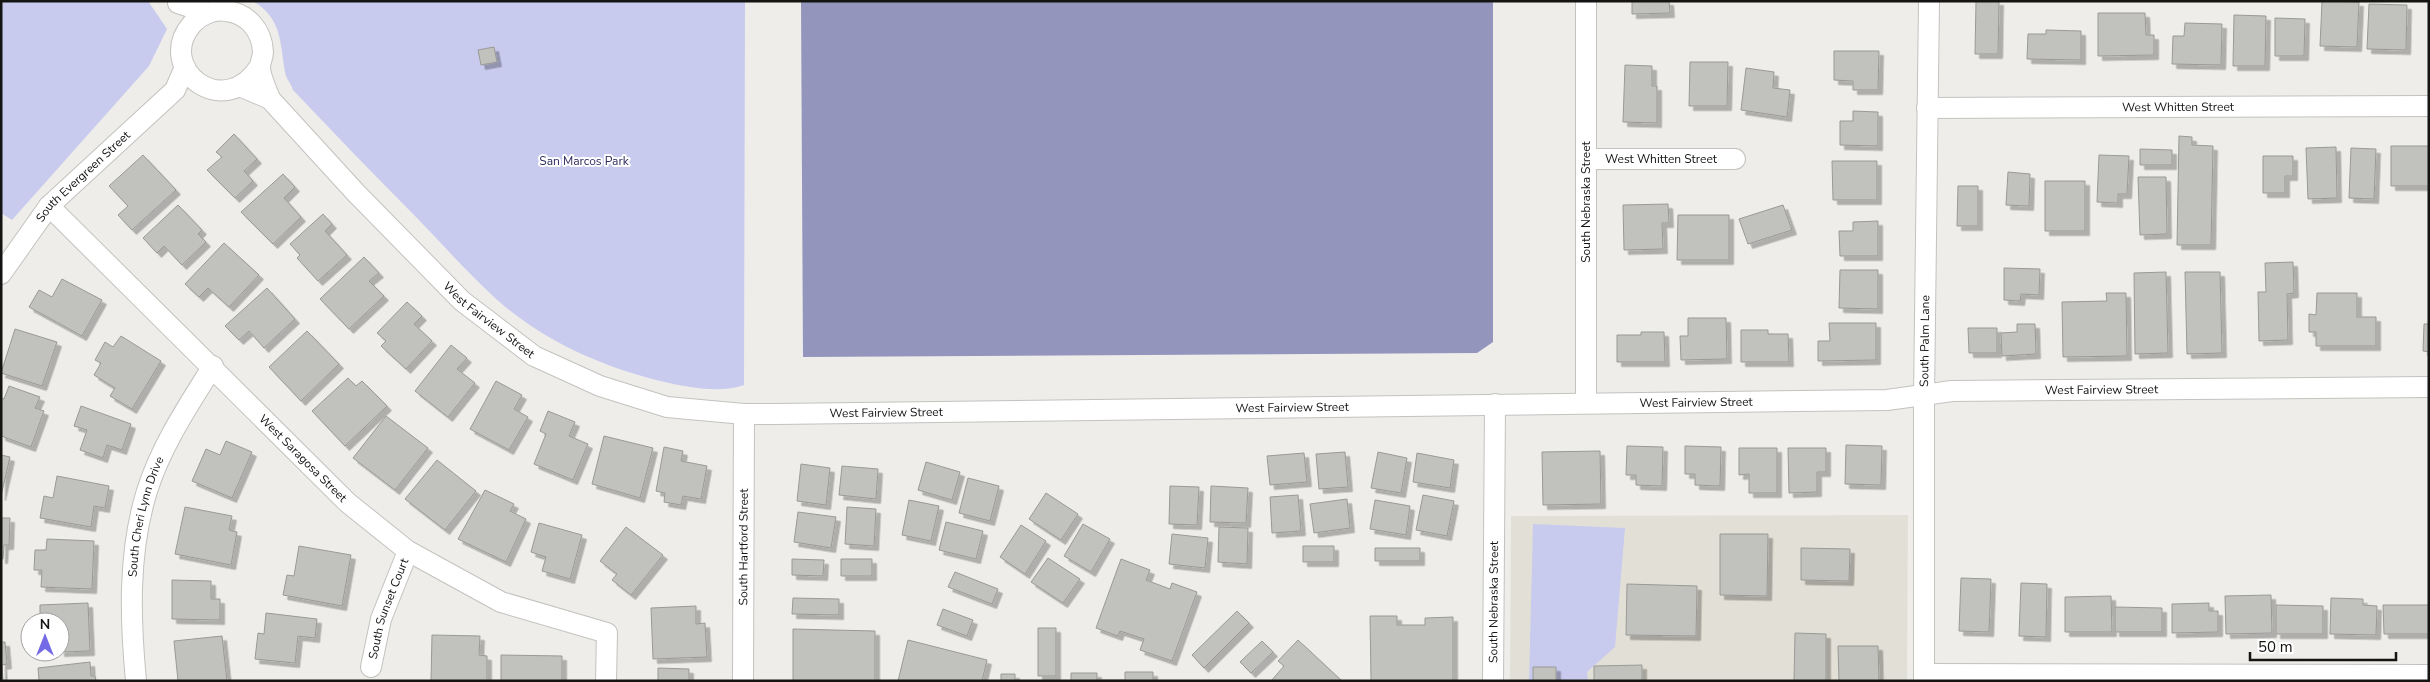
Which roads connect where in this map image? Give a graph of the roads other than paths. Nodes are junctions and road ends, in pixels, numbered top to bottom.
1 (1586, 1) edge
2 (1929, 1) edge
3 (177, 2) edge
4 (208, 13) junction
5 (187, 29) junction
6 (260, 66) junction
7 (185, 68) junction
8 (203, 86) junction
9 (242, 86) junction
10 (175, 90) junction
11 (270, 100) junction
12 (2429, 106) edge
13 (1927, 108) junction
14 (1586, 159) junction
15 (1735, 159) dead end
16 (49, 206) junction
17 (1, 274) edge
18 (213, 366) junction
19 (2429, 387) edge
20 (1924, 396) junction
21 (1586, 403) junction
22 (1495, 404) junction
23 (744, 414) junction
24 (408, 551) junction
25 (371, 667) dead end
26 (2429, 676) edge
27 (1924, 678) edge
28 (136, 681) edge
29 (606, 681) edge
30 (743, 681) edge
31 (1493, 681) edge

1 - 14 street, South Nebraska Street
2 - 13 street, South Palm Lane
3 - 4 street
3 - 5 street
4 - 5 street
4 - 6 street
5 - 7 street
6 - 9 street
6 - 11 street, West Fairview Street
7 - 8 street
7 - 10 street, South Evergreen Street
8 - 9 street
8 - 10 street
9 - 11 street, West Fairview Street
10 - 16 street, South Evergreen Street
11 - 23 street, West Fairview Street
12 - 13 street, West Whitten Street
13 - 20 street, South Palm Lane
14 - 15 street, West Whitten Street
14 - 21 street, South Nebraska Street
16 - 17 street, South Evergreen Street
16 - 18 street, West Saragosa Street
18 - 24 street, West Saragosa Street
18 - 28 street, South Cheri Lynn Drive
19 - 20 street, West Fairview Street
20 - 21 street, West Fairview Street
20 - 27 street, South Palm Lane
21 - 22 street, West Fairview Street
22 - 23 street, West Fairview Street
22 - 31 street, South Nebraska Street
23 - 30 street, South Hartford Street
24 - 25 street, South Sunset Court
24 - 29 street, West Saragosa Street
26 - 27 street

